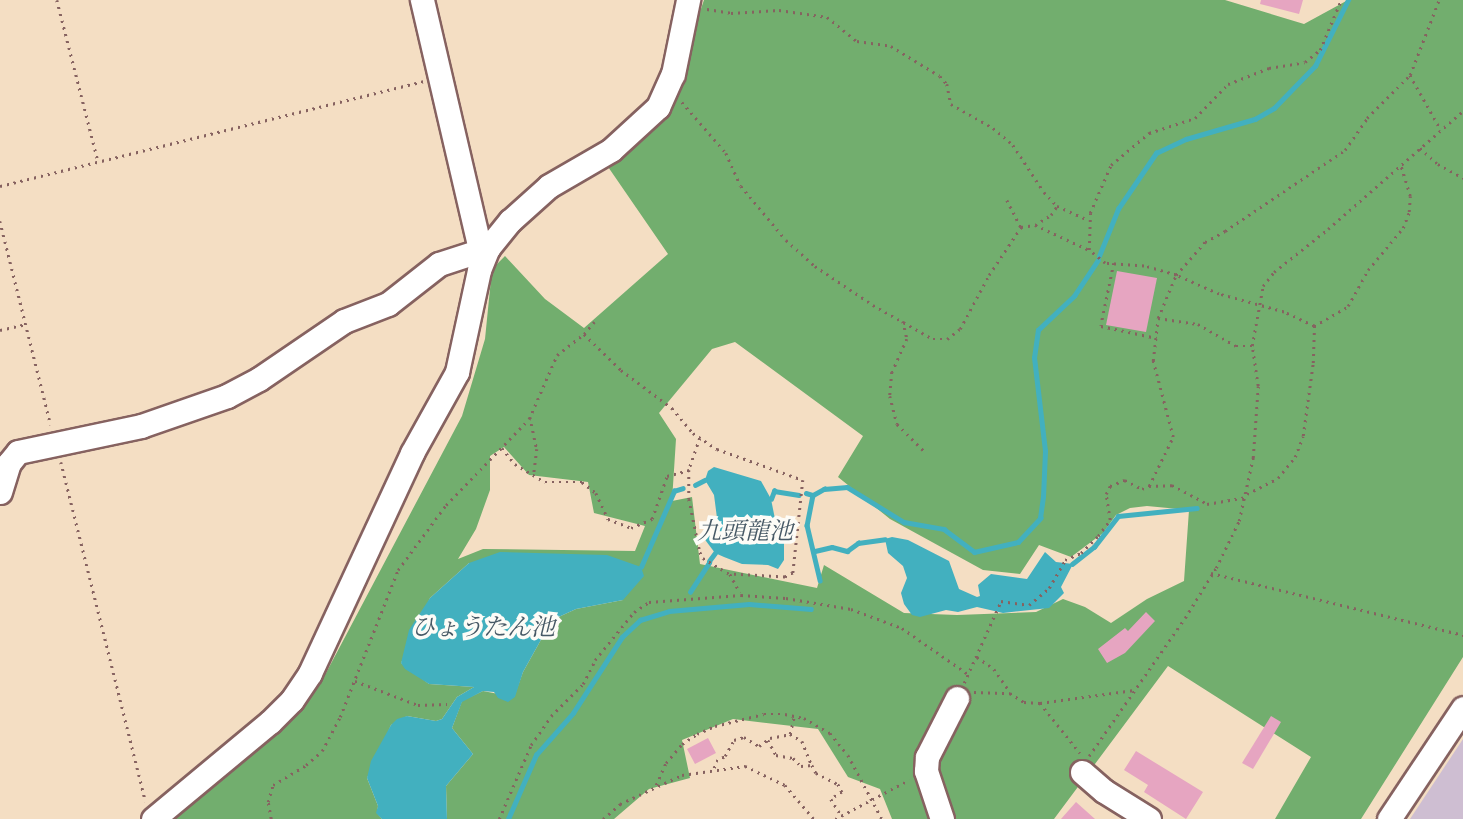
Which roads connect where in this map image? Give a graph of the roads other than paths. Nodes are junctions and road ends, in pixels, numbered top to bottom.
1 (422, 0) edge
2 (687, 3) edge
3 (484, 249) junction
4 (0, 492) edge
5 (959, 695) road end
6 (1463, 708) edge
7 (1082, 772) dead end
8 (150, 812) edge
9 (942, 819) edge
10 (1149, 819) edge
11 (1389, 819) edge

1 - 3 street
2 - 3 street
3 - 4 street
3 - 8 street
5 - 9 street
6 - 11 street
7 - 10 street

